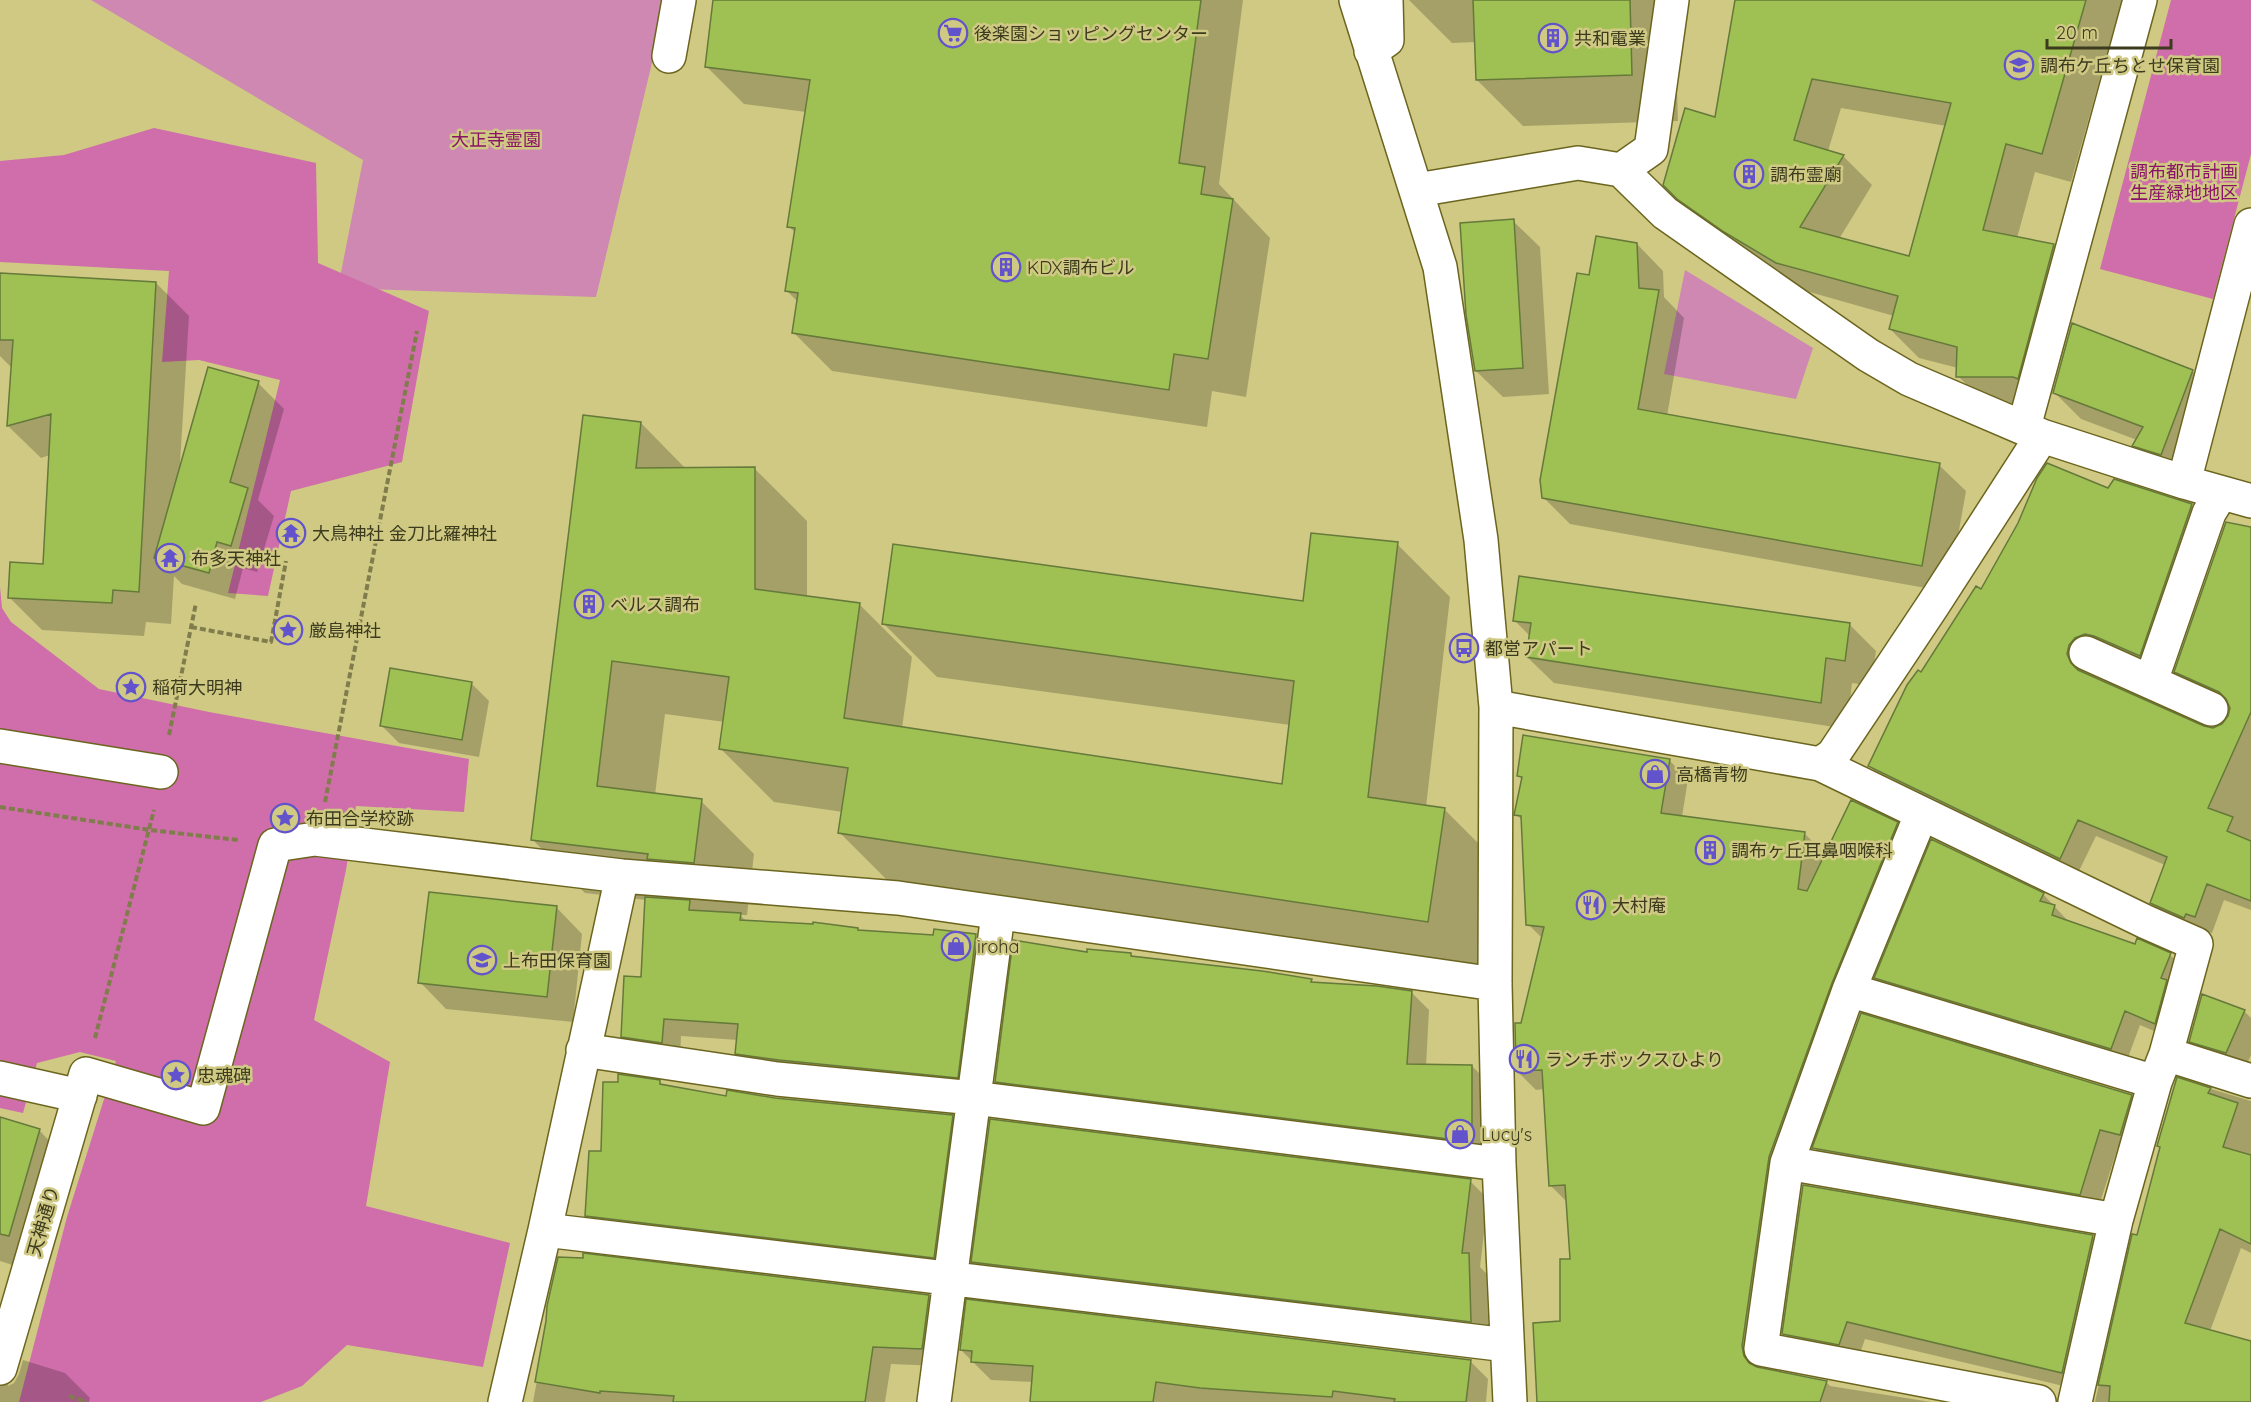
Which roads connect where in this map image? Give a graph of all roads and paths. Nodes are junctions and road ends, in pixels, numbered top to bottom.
1 (679, 0) edge
2 (1356, 0) edge
3 (1386, 0) edge
4 (1672, 0) edge
5 (2140, 0) edge
6 (1371, 51) junction
7 (669, 56) dead end
8 (1621, 170) junction
9 (1417, 190) junction
10 (2251, 225) edge
11 (417, 331) dead end
12 (2033, 432) junction
13 (2184, 483) junction
14 (2236, 497) edge
15 (285, 561) dead end
16 (196, 603) dead end
17 (191, 627) junction
18 (2086, 653) dead end
19 (2151, 681) junction
20 (1496, 707) junction
21 (2211, 709) dead end
22 (0, 746) edge
23 (1820, 764) junction
24 (162, 772) junction
25 (0, 807) edge
26 (1921, 814) junction
27 (150, 830) junction
28 (315, 839) junction
29 (275, 845) junction
30 (622, 876) junction
31 (998, 914) junction
32 (1495, 984) junction
33 (1849, 990) junction
34 (583, 1050) junction
35 (2160, 1068) junction
36 (0, 1078) edge
37 (2251, 1081) edge
38 (83, 1085) junction
39 (974, 1098) junction
40 (1787, 1163) junction
41 (1499, 1164) junction
42 (2116, 1220) junction
43 (545, 1230) junction
44 (952, 1278) junction
45 (1507, 1345) junction
46 (0, 1368) edge
47 (69, 1396) dead end
48 (87, 1402) edge
49 (505, 1402) edge
50 (934, 1402) edge
51 (1510, 1402) edge
52 (2039, 1402) edge
53 (2075, 1402) edge

1 - 7 street
2 - 6 street
3 - 6 street
4 - 8 street
5 - 12 street
6 - 9 street
8 - 9 street
8 - 12 street
9 - 20 street
10 - 13 street
11 - 28 path
12 - 13 street
12 - 23 street
13 - 14 street
14 - 19 street
15 - 17 path
16 - 17 path
17 - 24 path
18 - 19 street
19 - 21 street
20 - 23 street
20 - 32 street
22 - 24 street
23 - 26 street
24 - 27 path
25 - 27 path
26 - 33 street
26 - 35 street
27 - 29 path
27 - 38 path
28 - 29 street
28 - 30 street
29 - 38 street
30 - 31 street
30 - 34 street
31 - 32 street
31 - 39 street
32 - 41 street
33 - 35 street
33 - 40 street
34 - 39 street
34 - 43 street
35 - 37 street
35 - 42 street
36 - 38 street
38 - 46 street, 天神通り
39 - 41 street
39 - 44 street
40 - 42 street
40 - 52 street
41 - 45 street
42 - 53 street
43 - 44 street
43 - 49 street
44 - 45 street
44 - 50 street
45 - 51 street
47 - 48 path

